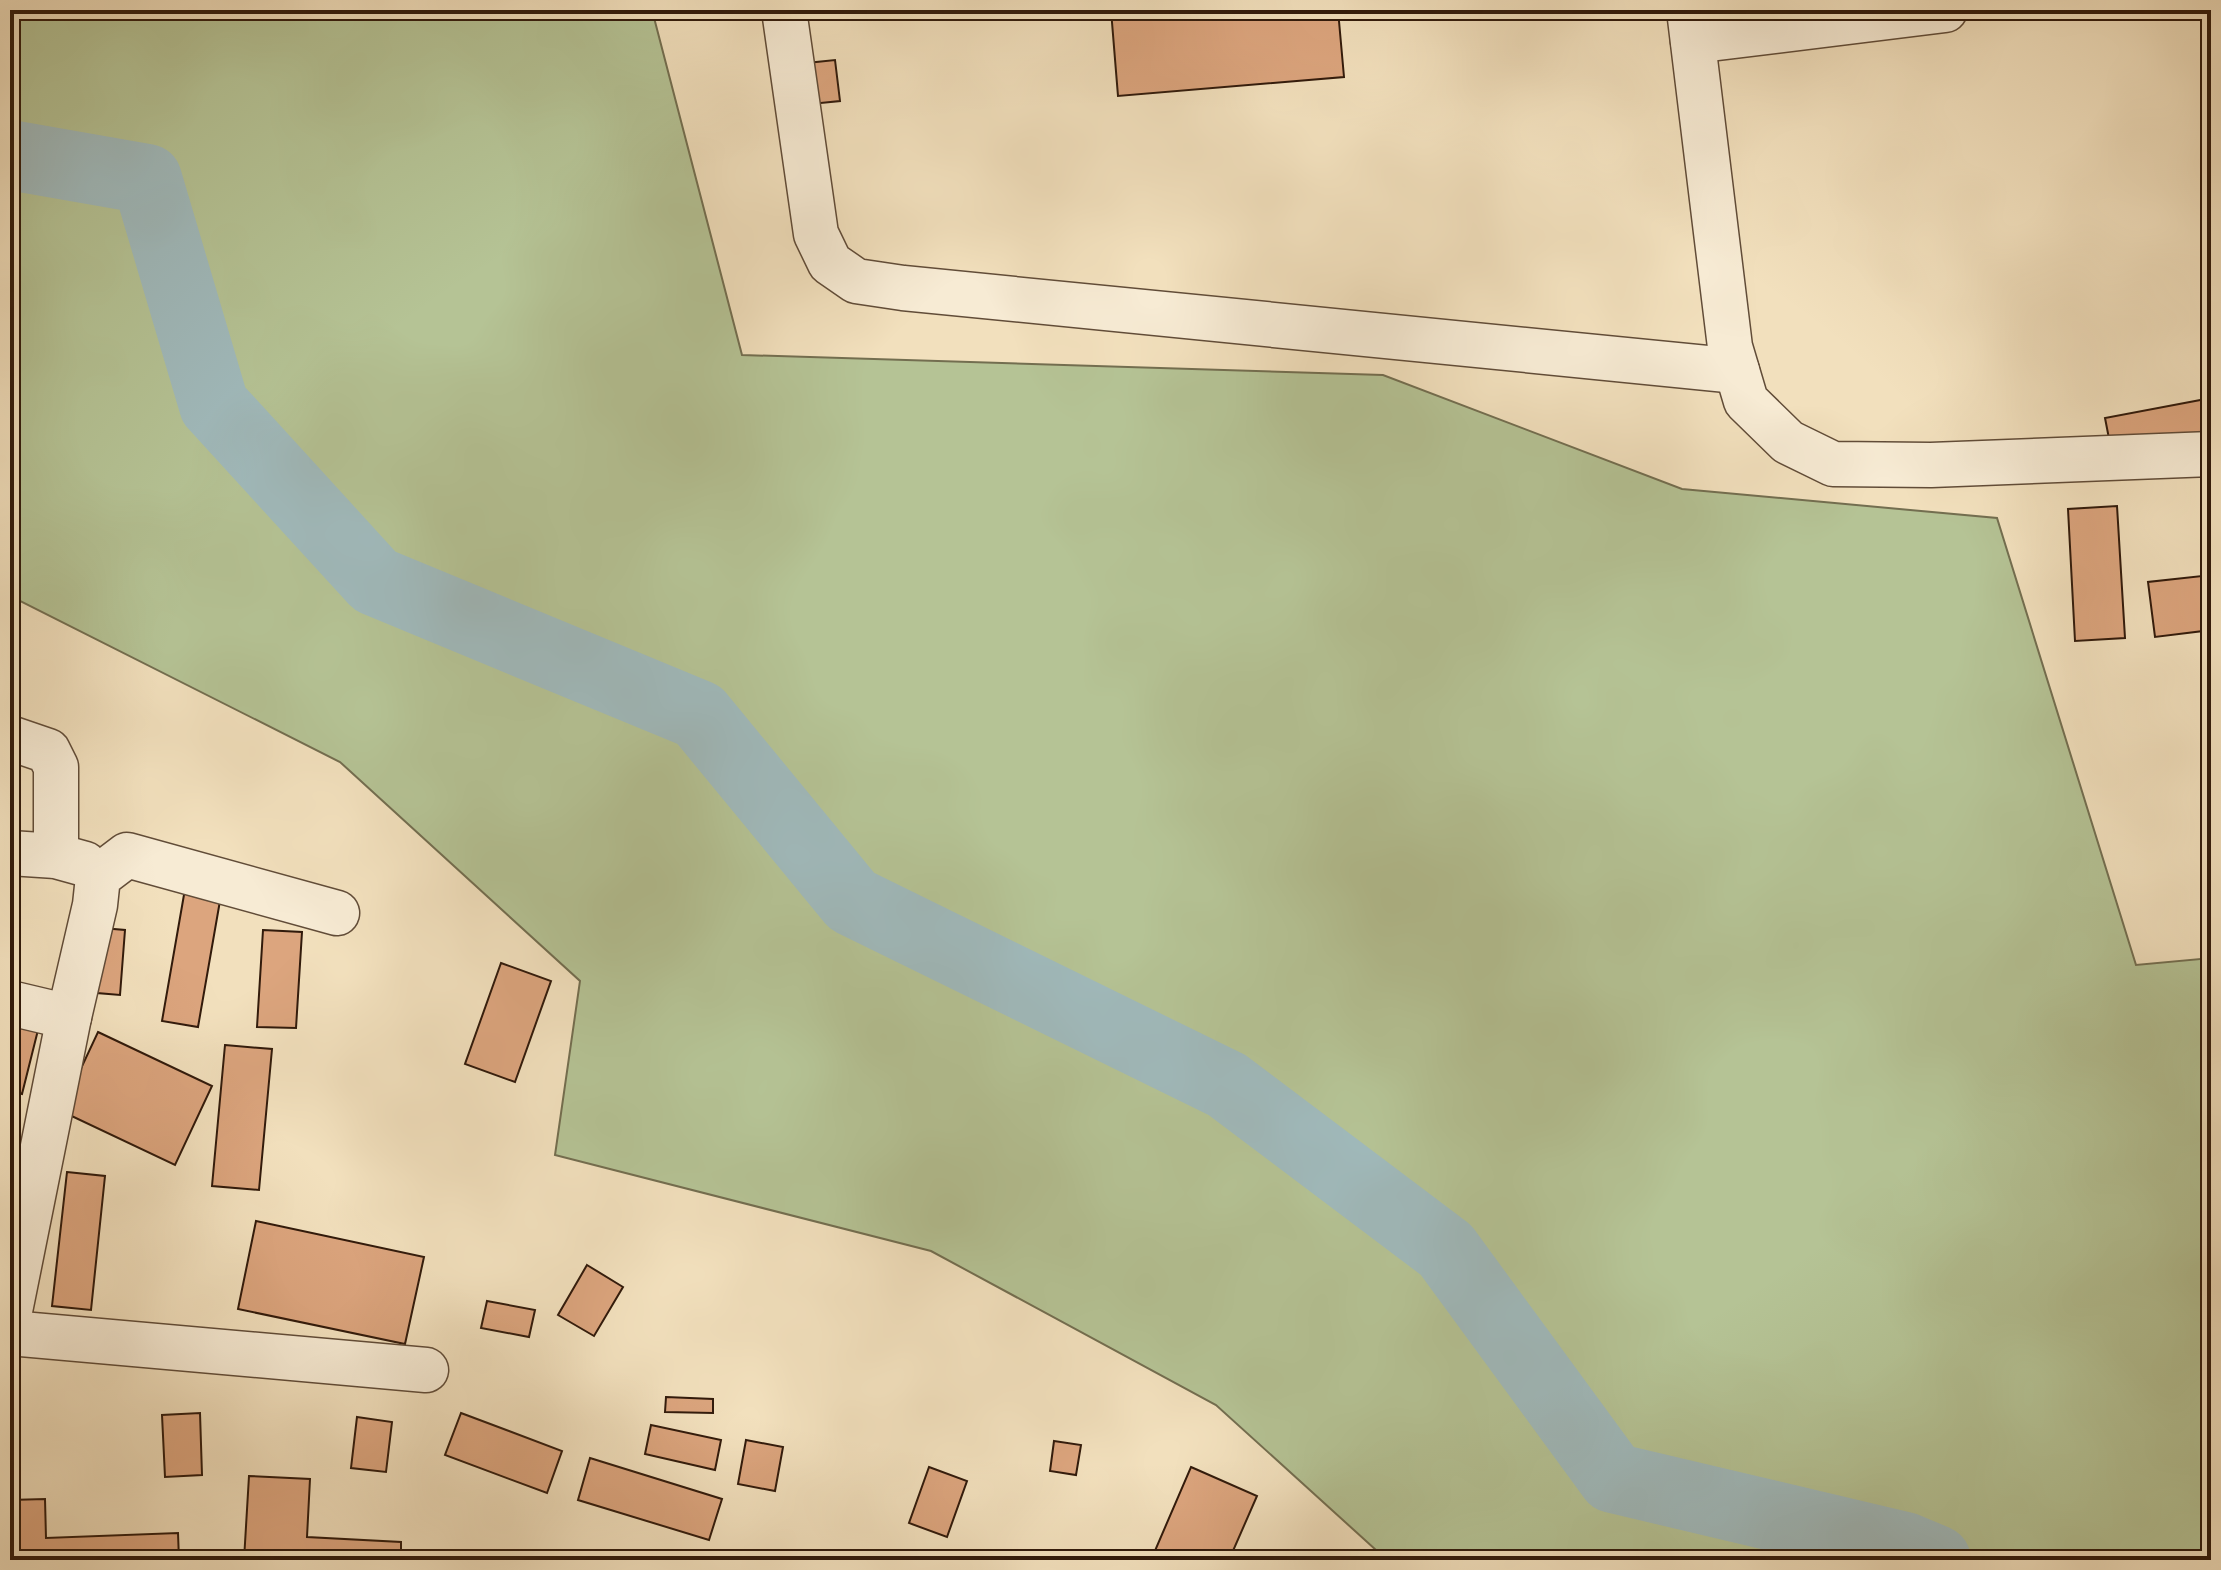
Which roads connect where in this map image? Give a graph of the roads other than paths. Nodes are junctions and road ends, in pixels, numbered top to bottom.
1 (784, 10) edge
2 (1945, 10) edge
3 (1691, 25) edge
4 (1737, 371) junction
5 (2211, 454) edge
6 (10, 738) edge
7 (10, 853) edge
8 (56, 856) junction
9 (98, 877) junction
10 (337, 913) dead end
11 (10, 1003) edge
12 (69, 1017) junction
13 (10, 1311) edge
14 (10, 1333) edge
15 (426, 1370) dead end

1 - 4 street
2 - 3 street
3 - 4 street
4 - 5 street
6 - 8 street
7 - 8 street
8 - 9 street
9 - 10 street
9 - 12 street
11 - 12 street
12 - 13 street
14 - 15 street

